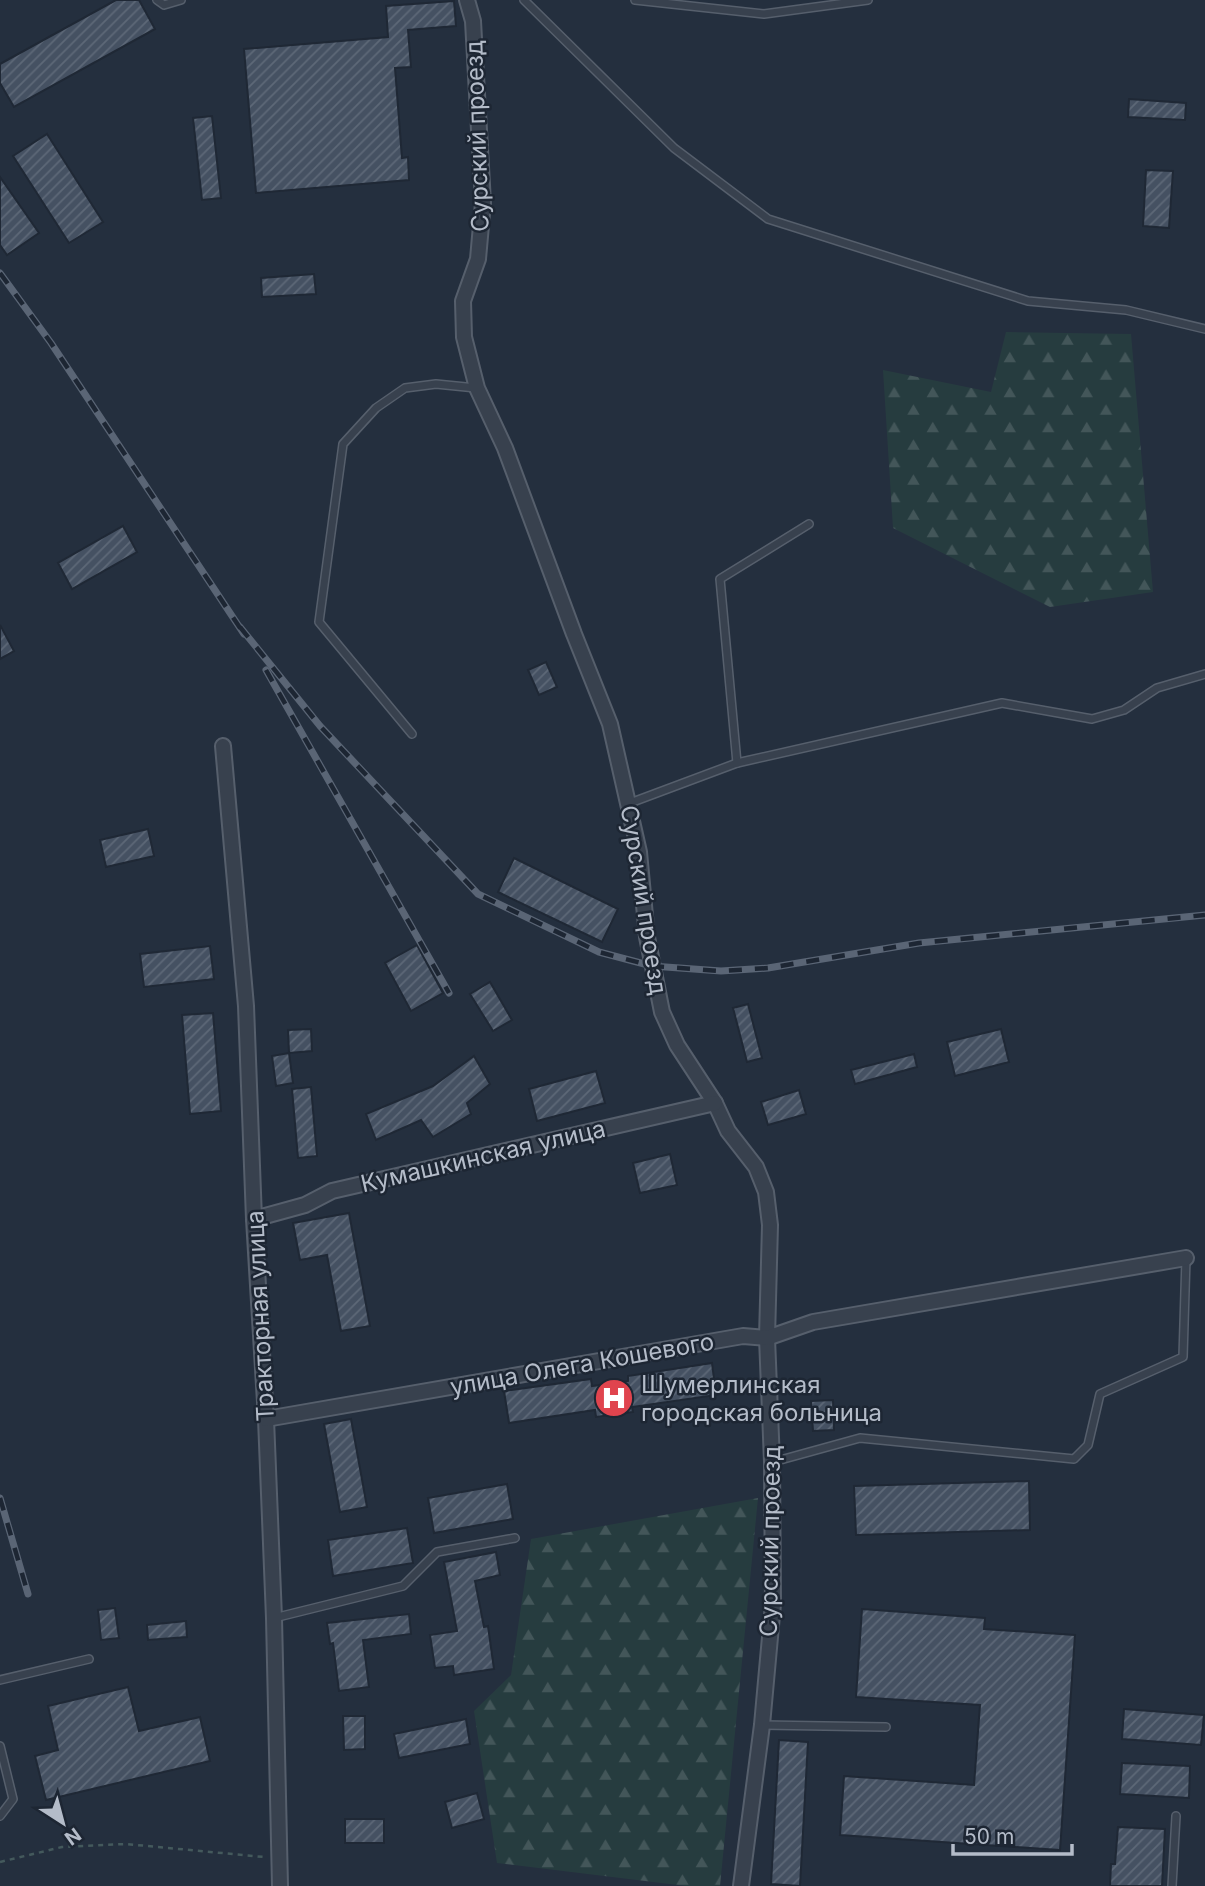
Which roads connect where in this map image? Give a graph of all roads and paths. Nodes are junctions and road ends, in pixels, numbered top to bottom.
1 (157, 0) edge
2 (180, 0) edge
3 (467, 0) edge
4 (524, 0) edge
5 (635, 0) edge
6 (868, 0) edge
7 (1205, 330) edge
8 (477, 388) junction
9 (809, 524) dead end
10 (1205, 674) edge
11 (412, 734) dead end
12 (223, 746) dead end
13 (737, 763) junction
14 (630, 803) junction
15 (715, 1103) junction
16 (254, 1219) junction
17 (1186, 1258) joint
18 (768, 1338) junction
19 (266, 1419) junction
20 (772, 1462) junction
21 (515, 1538) dead end
22 (274, 1618) junction
23 (89, 1659) dead end
24 (0, 1680) edge
25 (762, 1725) junction
26 (886, 1727) dead end
27 (0, 1745) edge
28 (0, 1816) edge
29 (1176, 1816) dead end
30 (278, 1859) junction
31 (0, 1863) edge
32 (280, 1886) edge
33 (741, 1886) edge
34 (1172, 1886) edge

1 - 2 lane
3 - 8 street, Сурский проезд
4 - 7 lane
5 - 6 lane
8 - 11 lane
8 - 14 street, Сурский проезд
9 - 13 lane
10 - 13 lane
12 - 16 street, Тракторная улица
13 - 14 lane
14 - 15 street, Сурский проезд
15 - 16 street, Кумашкинская улица
15 - 18 street, Сурский проезд
16 - 19 street, Тракторная улица
17 - 18 street, улица Олега Кошевого
17 - 20 lane
18 - 19 street, улица Олега Кошевого
18 - 20 street, Сурский проезд
19 - 22 street, Тракторная улица
20 - 25 street, Сурский проезд
21 - 22 lane
22 - 30 street, Тракторная улица
23 - 24 lane
25 - 26 lane
25 - 33 street, Сурский проезд
27 - 28 lane
29 - 34 lane
30 - 31 path
30 - 32 street, Тракторная улица

